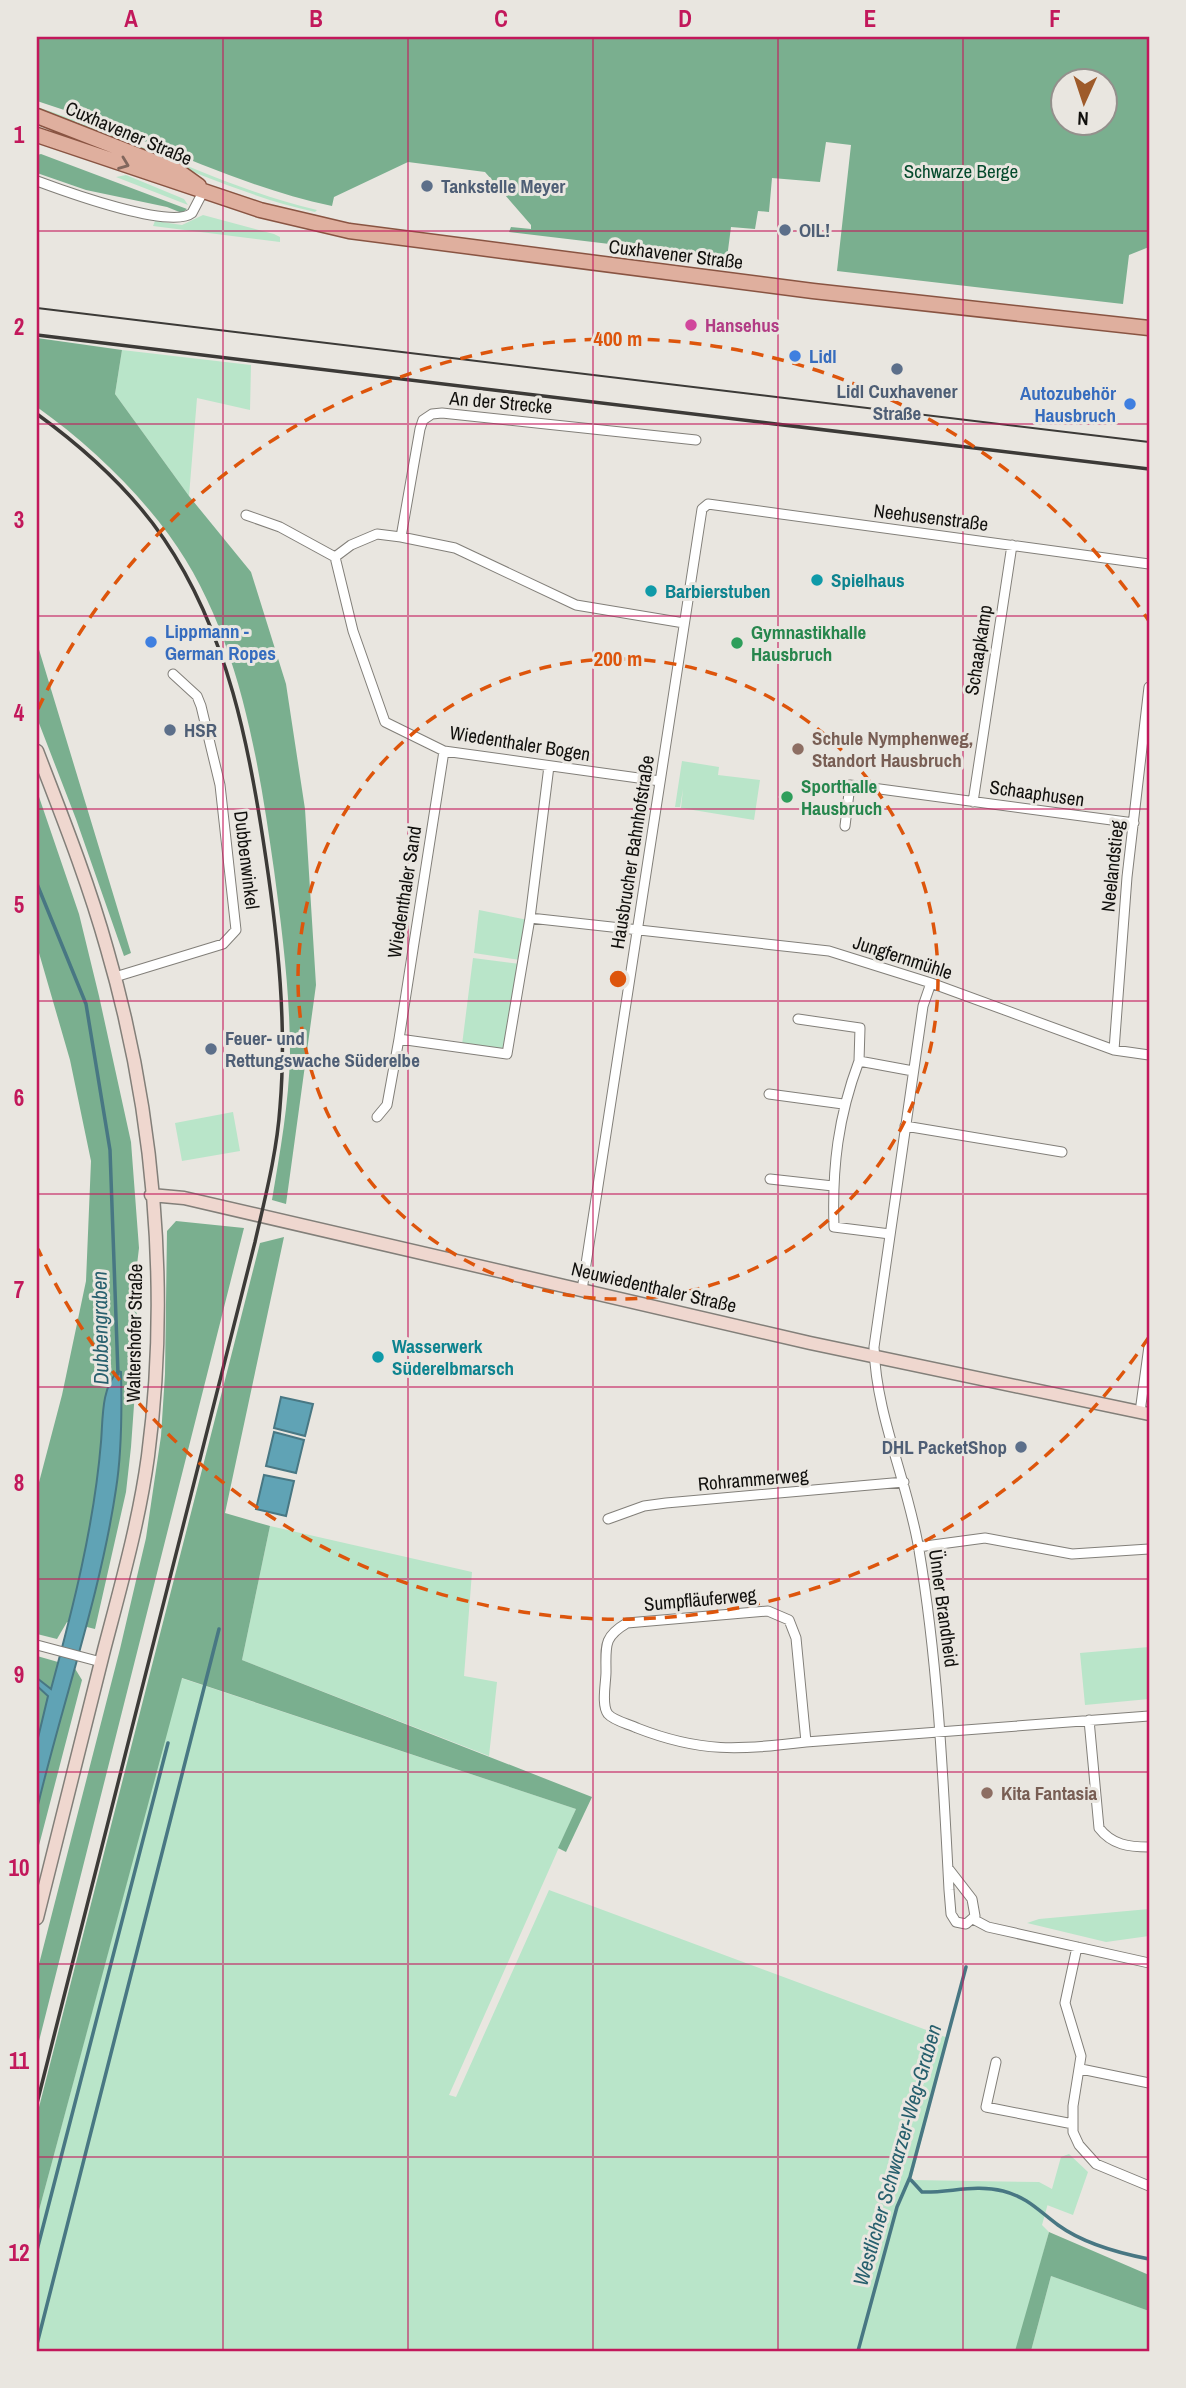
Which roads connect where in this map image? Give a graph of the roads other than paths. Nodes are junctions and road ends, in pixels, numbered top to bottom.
1 (37, 116) edge
2 (37, 135) edge
3 (37, 181) edge
4 (204, 190) junction
5 (1149, 328) edge
6 (696, 440) dead end
7 (708, 504) joint
8 (246, 514) dead end
9 (401, 537) junction
10 (1012, 545) junction
11 (335, 557) junction
12 (1149, 564) edge
13 (684, 623) junction
14 (173, 674) dead end
15 (1149, 687) edge
16 (37, 751) edge
17 (444, 751) junction
18 (549, 766) junction
19 (660, 780) junction
20 (973, 802) junction
21 (1134, 823) junction
22 (845, 826) dead end
23 (530, 918) junction
24 (638, 928) junction
25 (115, 977) junction
26 (931, 983) junction
27 (798, 1019) dead end
28 (399, 1039) junction
29 (1114, 1050) junction
30 (1149, 1055) edge
31 (859, 1061) junction
32 (913, 1071) junction
33 (769, 1094) dead end
34 (843, 1104) junction
35 (377, 1117) dead end
36 (905, 1126) junction
37 (1062, 1152) dead end
38 (770, 1179) dead end
39 (833, 1186) junction
40 (151, 1195) junction
41 (890, 1234) junction
42 (582, 1290) junction
43 (1149, 1346) edge
44 (874, 1358) junction
45 (1144, 1413) edge
46 (904, 1482) junction
47 (608, 1519) dead end
48 (918, 1547) junction
49 (1149, 1549) edge
50 (37, 1645) edge
51 (101, 1662) junction
52 (1149, 1716) edge
53 (1089, 1720) junction
54 (940, 1730) junction
55 (806, 1742) junction
56 (1149, 1847) edge
57 (948, 1868) junction
58 (37, 1918) edge
59 (974, 1919) junction
60 (1077, 1947) junction
61 (1149, 1963) edge
62 (996, 2062) dead end
63 (1081, 2068) junction
64 (1149, 2083) edge
65 (1073, 2124) junction
66 (1149, 2186) edge

1 - 4 main road, Cuxhavener Straße
2 -> 4 main road, Cuxhavener Straße
3 - 4 street, Cuxhavener Straße
4 - 5 main road, Cuxhavener Straße
6 - 9 street, An der Strecke
7 - 10 street, Neehusenstraße
7 - 13 street, Hausbrucher Bahnhofstraße
8 - 11 street
9 - 11 street
9 - 13 street
10 - 12 street, Neehusenstraße
10 - 20 street, Schaapkamp
11 - 17 street, Wiedenthaler Bogen
13 - 19 street, Hausbrucher Bahnhofstraße
14 - 25 street, Dubbenwinkel
15 - 21 street, Neelandstieg
16 - 25 main road, Waltershofer Straße
17 - 18 street, Wiedenthaler Bogen
17 - 28 street, Wiedenthaler Sand
18 - 19 street, Wiedenthaler Bogen
18 - 23 street
19 - 24 street, Hausbrucher Bahnhofstraße
20 - 21 street, Schaaphusen
20 - 22 street, Schaaphusen
21 - 29 street, Neelandstieg
23 - 24 street
23 - 28 street
24 - 26 street, Jungfernmühle
24 - 42 street, Hausbrucher Bahnhofstraße
25 - 40 main road, Waltershofer Straße
26 - 29 street, Jungfernmühle
26 - 32 street, Ünner Brandheid
27 - 31 street
28 - 35 street, Wiedenthaler Sand
29 - 30 street, Jungfernmühle
31 - 32 street
31 - 34 street
32 - 36 street, Ünner Brandheid
33 - 34 street
34 - 39 street
36 - 37 street
36 - 41 street, Ünner Brandheid
38 - 39 street
39 - 41 street
40 - 42 main road, Neuwiedenthaler Straße
40 - 51 main road, Waltershofer Straße
41 - 44 street, Ünner Brandheid
42 - 44 main road, Neuwiedenthaler Straße
43 - 45 street
44 - 45 main road, Neuwiedenthaler Straße
44 - 46 street, Ünner Brandheid
46 - 47 street, Rohrammerweg
46 - 48 street, Ünner Brandheid
48 - 49 street
48 - 54 street, Ünner Brandheid
50 - 51 street
51 - 58 main road, Waltershofer Straße
52 - 53 street, Sumpfläuferweg
53 - 54 street, Sumpfläuferweg
53 - 56 street
54 - 55 street, Sumpfläuferweg
54 - 57 street, Ünner Brandheid
55 - 55 street, Sumpfläuferweg
57 - 59 street
57 - 59 street, Ünner Brandheid
59 - 60 street
60 - 61 street
60 - 63 street
62 - 65 street
63 - 64 street
63 - 65 street
65 - 66 street

